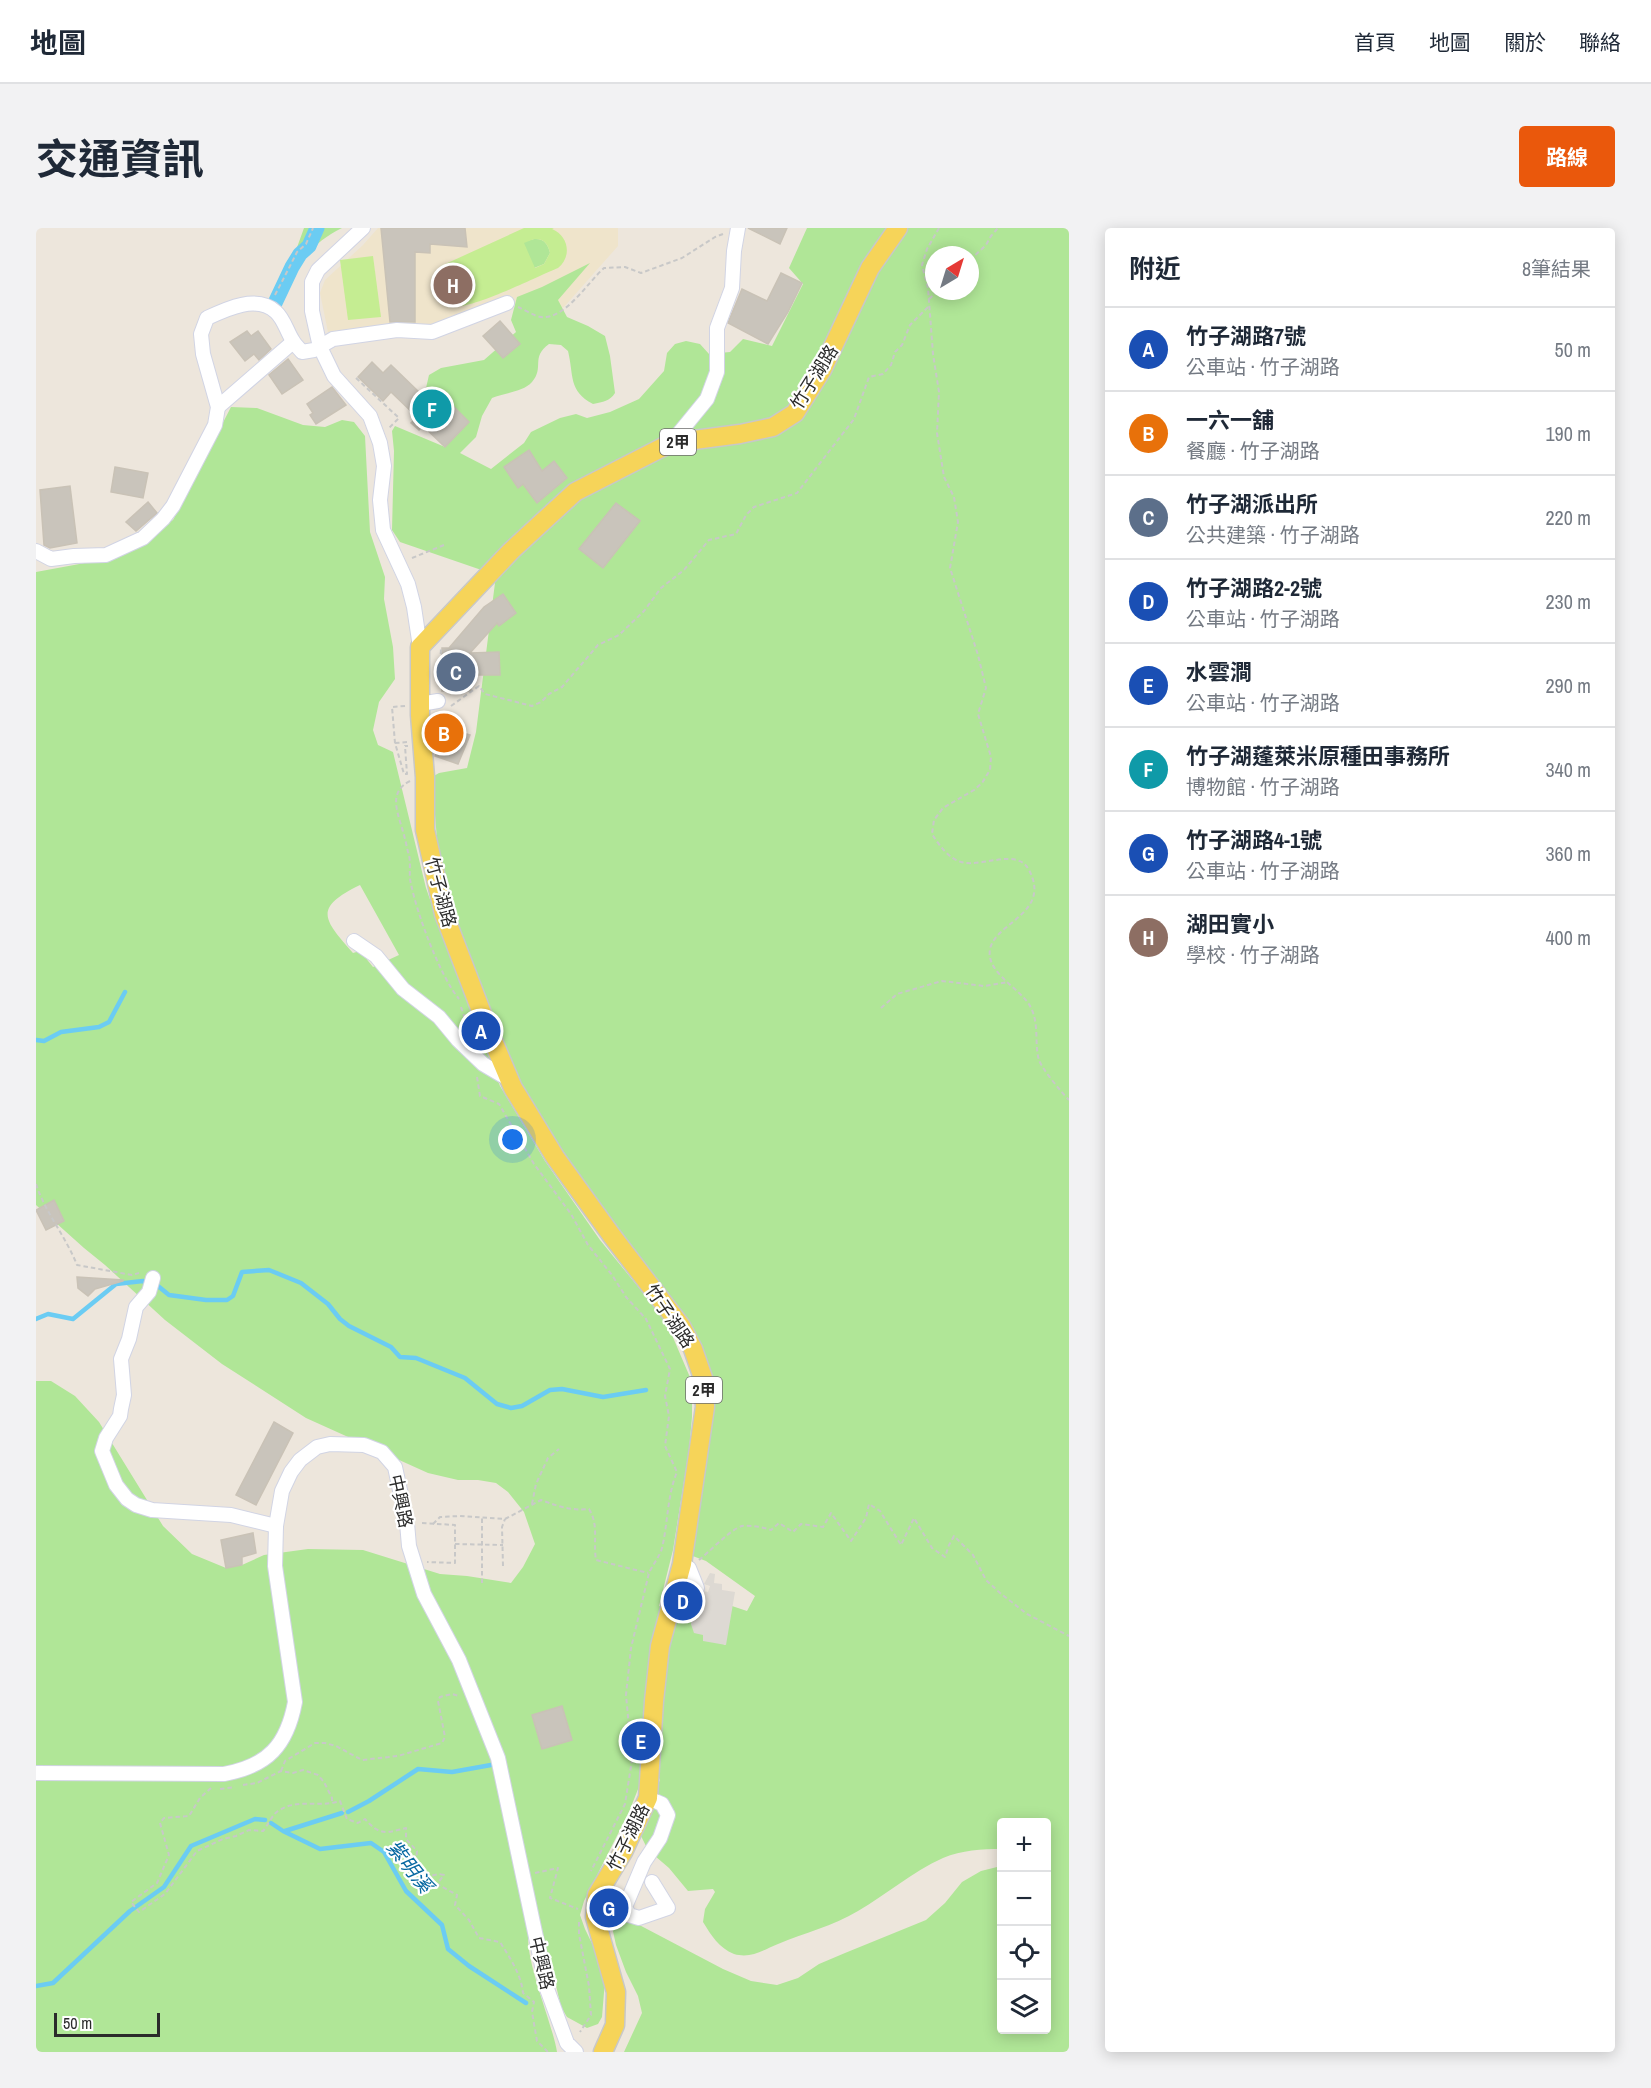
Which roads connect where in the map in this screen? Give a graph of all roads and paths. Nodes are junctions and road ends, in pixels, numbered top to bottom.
1 (313, 228) edge
2 (363, 228) edge
3 (898, 228) edge
4 (939, 228) edge
5 (998, 228) edge
6 (737, 230) edge
7 (929, 246) edge
8 (979, 252) edge
9 (925, 255) edge
10 (925, 280) edge
11 (274, 298) dead end
12 (929, 300) edge
13 (507, 303) joint
14 (929, 306) junction
15 (293, 342) junction
16 (320, 347) junction
17 (356, 378) dead end
18 (218, 407) junction
19 (399, 418) dead end
20 (671, 443) junction
21 (444, 545) dead end
22 (36, 551) edge
23 (409, 559) dead end
24 (441, 646) dead end
25 (428, 651) junction
26 (414, 705) junction
27 (443, 705) joint
28 (396, 743) junction
29 (413, 780) dead end
30 (354, 941) dead end
31 (1008, 982) junction
32 (881, 1008) dead end
33 (474, 1055) junction
34 (510, 1080) junction
35 (1069, 1100) edge
36 (36, 1184) edge
37 (152, 1282) joint
38 (560, 1449) dead end
39 (532, 1504) junction
40 (482, 1518) junction
41 (505, 1520) junction
42 (276, 1526) junction
43 (455, 1544) junction
44 (482, 1544) junction
45 (503, 1545) junction
46 (431, 1562) dead end
47 (503, 1566) dead end
48 (686, 1566) junction
49 (649, 1573) junction
50 (482, 1583) dead end
51 (697, 1588) dead end
52 (1069, 1636) edge
53 (460, 1696) dead end
54 (281, 1771) junction
55 (36, 1773) edge
56 (648, 1798) junction
57 (332, 1803) junction
58 (523, 1876) junction
59 (587, 1880) dead end
60 (652, 1882) dead end
61 (580, 2032) dead end
62 (548, 2052) edge
63 (576, 2052) edge
64 (603, 2052) edge

1 - 11 path
2 - 16 street, 竹子湖路
3 - 20 main road, 竹子湖路 / 2甲
4 - 7 path
5 - 8 path
6 - 13 path
6 - 20 street
9 - 10 path
12 - 14 path
13 - 16 street
14 - 27 path
14 - 31 path
15 - 16 street
15 - 18 street
15 - 18 street
16 - 25 street, 竹子湖路
17 - 19 path
18 - 22 street
20 - 25 main road, 竹子湖路 / 2甲
21 - 23 path
24 - 25 path
25 - 26 main road, 竹子湖路 / 2甲
26 - 27 street
26 - 28 path
26 - 34 main road, 竹子湖路 / 2甲
28 - 28 path
29 - 33 path
30 - 33 street
31 - 32 path
31 - 35 path
33 - 34 street
33 - 49 path
34 - 48 main road, 竹子湖路 / 2甲
36 - 37 path
37 - 42 street
38 - 39 path
39 - 41 path
39 - 49 path
40 - 41 path
40 - 43 path
40 - 44 path
41 - 45 path
42 - 55 street, 中興路
42 - 58 street, 中興路
43 - 44 path
43 - 46 path
44 - 45 path
44 - 50 path
45 - 47 path
48 - 51 street
48 - 52 path
48 - 56 main road, 竹子湖路 / 2甲
49 - 59 path
53 - 54 path
54 - 57 path
54 - 57 path
56 - 60 street
56 - 64 main road, 竹子湖路 / 2甲
57 - 62 path
58 - 61 path
58 - 63 street, 中興路

